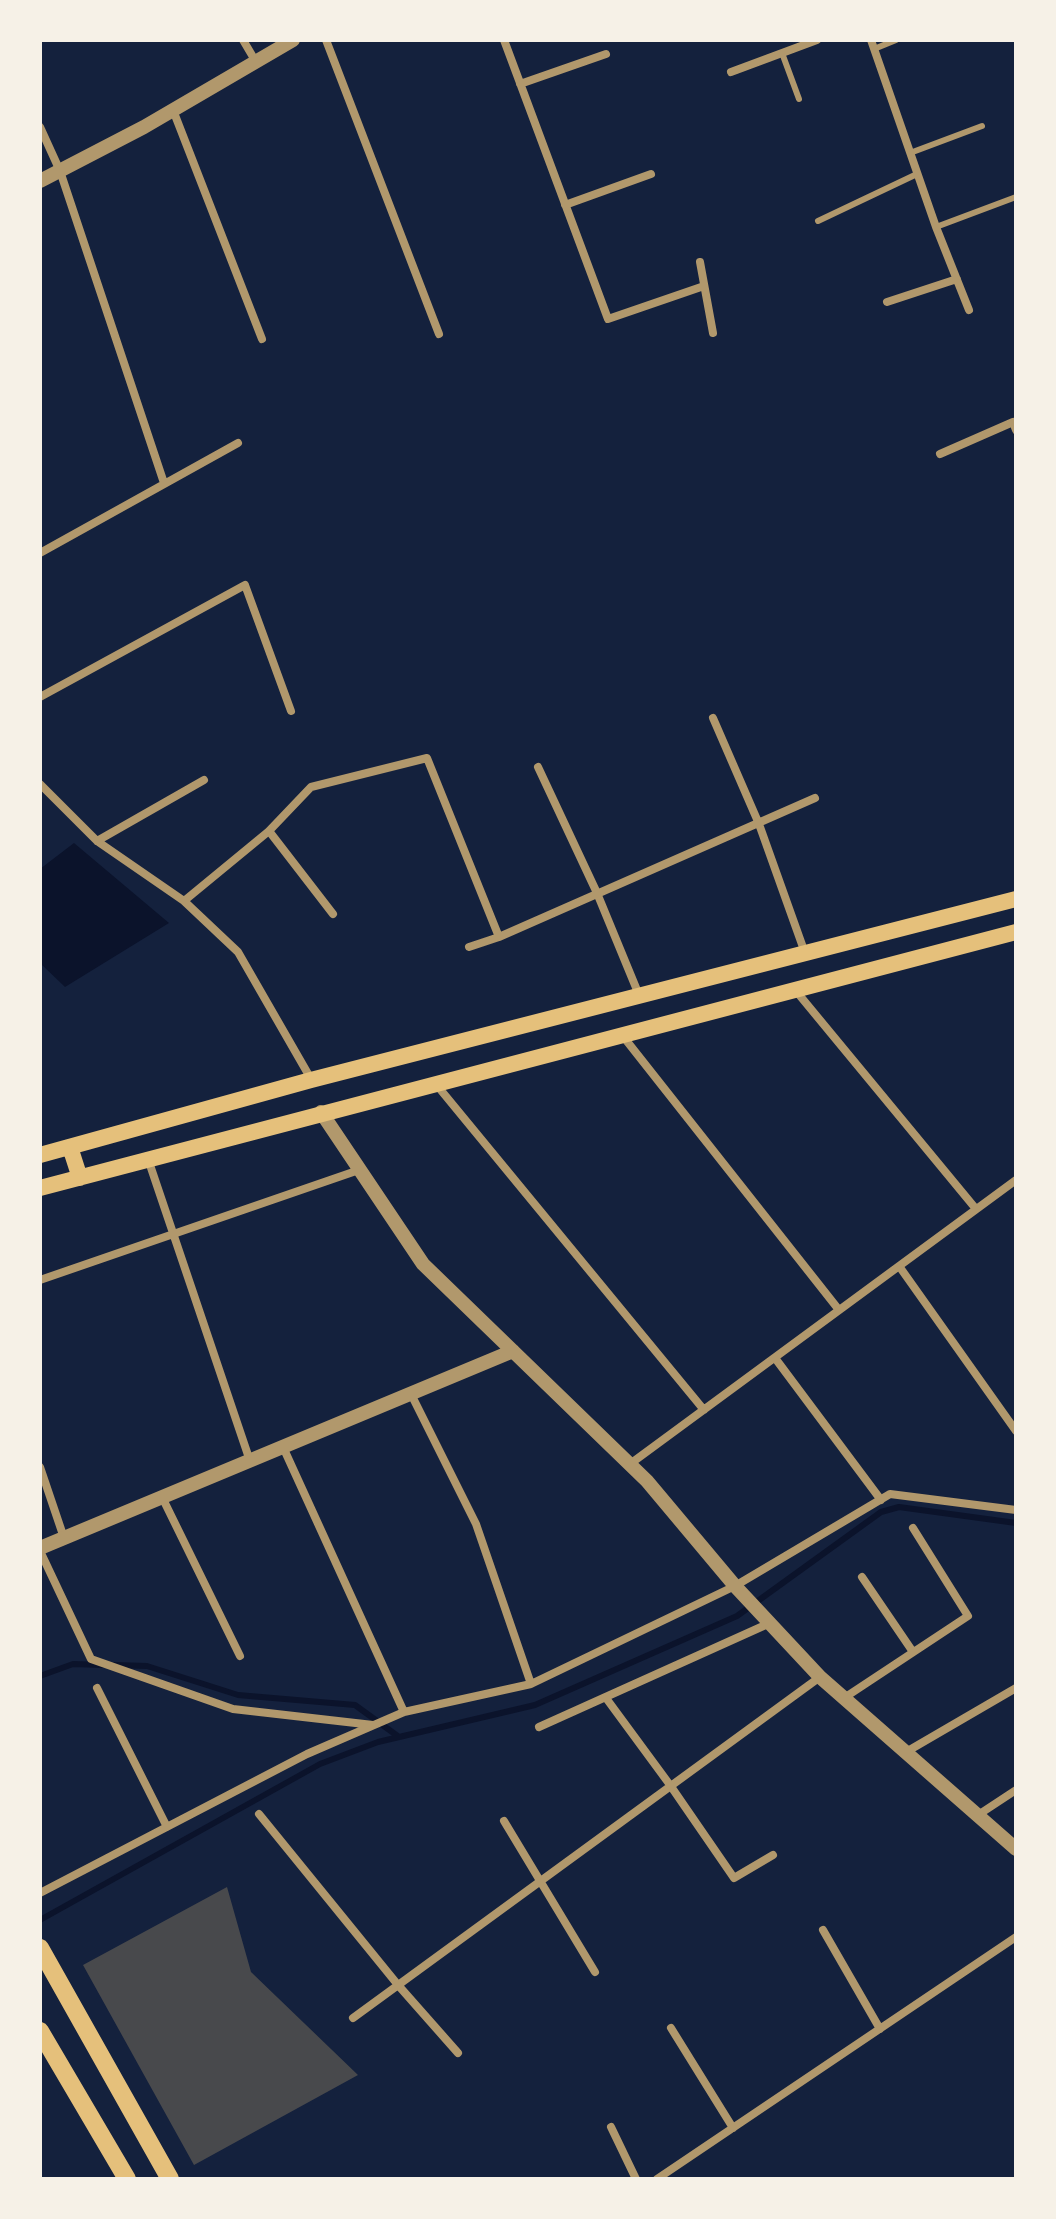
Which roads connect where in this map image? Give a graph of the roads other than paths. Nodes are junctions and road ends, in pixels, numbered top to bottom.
1 (243, 40) edge
2 (293, 40) edge
3 (326, 40) edge
4 (504, 40) edge
5 (817, 40) edge
6 (896, 40) edge
7 (872, 44) edge
8 (782, 53) junction
9 (606, 54) dead end
10 (256, 62) junction
11 (731, 72) dead end
12 (520, 84) junction
13 (799, 99) dead end
14 (173, 110) junction
15 (982, 126) dead end
16 (40, 127) edge
17 (910, 153) junction
18 (60, 171) junction
19 (651, 174) dead end
20 (917, 174) junction
21 (40, 181) edge
22 (1016, 197) edge
23 (565, 205) junction
24 (818, 221) dead end
25 (936, 227) junction
26 (700, 262) dead end
27 (957, 279) junction
28 (704, 286) junction
29 (887, 302) dead end
30 (969, 310) dead end
31 (713, 333) dead end
32 (439, 334) dead end
33 (262, 339) dead end
34 (1016, 430) edge
35 (238, 443) dead end
36 (940, 454) dead end
37 (164, 483) junction
38 (40, 553) edge
39 (40, 697) edge
40 (291, 711) dead end
41 (713, 718) dead end
42 (538, 767) dead end
43 (204, 780) dead end
44 (40, 784) edge
45 (815, 798) dead end
46 (759, 824) junction
47 (269, 831) junction
48 (97, 841) junction
49 (597, 893) junction
50 (1016, 899) edge
51 (184, 901) junction
52 (333, 914) dead end
53 (1016, 932) edge
54 (499, 937) junction
55 (469, 947) dead end
56 (805, 953) junction
57 (795, 989) junction
58 (639, 995) junction
59 (621, 1034) junction
60 (311, 1080) junction
61 (435, 1083) junction
62 (321, 1112) junction
63 (70, 1147) junction
64 (40, 1155) edge
65 (148, 1159) junction
66 (359, 1170) junction
67 (80, 1178) junction
68 (1016, 1180) edge
69 (40, 1188) edge
70 (976, 1209) junction
71 (174, 1234) junction
72 (899, 1266) junction
73 (40, 1280) edge
74 (839, 1310) junction
75 (513, 1351) junction
76 (775, 1358) junction
77 (411, 1394) junction
78 (704, 1410) junction
79 (1016, 1431) edge
80 (283, 1447) junction
81 (250, 1461) junction
82 (630, 1464) junction
83 (40, 1467) edge
84 (162, 1497) junction
85 (881, 1500) junction
86 (1016, 1510) edge
87 (913, 1528) dead end
88 (64, 1538) junction
89 (40, 1549) edge
90 (862, 1577) dead end
91 (735, 1586) junction
92 (771, 1622) junction
93 (913, 1652) junction
94 (240, 1656) dead end
95 (820, 1677) junction
96 (531, 1684) junction
97 (97, 1688) dead end
98 (1016, 1688) edge
99 (606, 1698) junction
100 (844, 1698) junction
101 (404, 1712) junction
102 (376, 1726) junction
103 (539, 1727) dead end
104 (906, 1752) junction
105 (670, 1785) junction
106 (1016, 1790) edge
107 (259, 1814) dead end
108 (978, 1815) junction
109 (504, 1821) dead end
110 (167, 1827) junction
111 (1016, 1849) edge
112 (773, 1855) dead end
113 (540, 1879) junction
114 (40, 1893) edge
115 (823, 1930) dead end
116 (1016, 1937) edge
117 (40, 1948) edge
118 (595, 1972) dead end
119 (398, 1985) junction
120 (353, 2018) dead end
121 (671, 2028) dead end
122 (880, 2029) junction
123 (40, 2031) edge
124 (458, 2053) dead end
125 (611, 2127) dead end
126 (733, 2128) junction
127 (127, 2179) edge
128 (170, 2179) edge
129 (636, 2179) edge
130 (657, 2179) edge

1 - 10 street
2 - 10 street
3 - 32 street
4 - 12 street
5 - 8 street
6 - 7 lane
7 - 17 street
8 - 11 street
8 - 13 lane
9 - 12 street
10 - 14 street
12 - 23 street
14 - 18 street
14 - 33 street
15 - 17 lane
16 - 18 street
17 - 20 street
18 - 21 street
18 - 37 street
19 - 23 street
20 - 24 lane
20 - 25 street
22 - 25 lane
23 - 28 street
25 - 27 street
26 - 28 street
27 - 29 street
27 - 30 street
28 - 31 street
34 - 36 street
35 - 37 street
37 - 38 street
39 - 40 street
41 - 46 street
42 - 49 street
43 - 48 street
44 - 48 street
45 - 46 street
46 - 49 street
46 - 56 street
47 - 51 street
47 - 52 street
47 - 54 street
48 - 51 street
49 - 54 street
49 - 58 street
50 - 56 main road
51 - 60 street
53 - 57 main road
54 - 55 street
56 - 58 main road
57 - 59 main road
57 - 70 street
58 - 60 main road
59 - 61 main road
59 - 74 street
60 - 63 main road
61 - 62 main road
61 - 78 street
62 - 65 main road
62 - 66 street
63 - 64 main road
63 - 67 main road
65 - 67 main road
65 - 71 street
66 - 71 street
66 - 75 street
67 - 69 main road
68 - 70 street
70 - 72 street
71 - 73 street
71 - 81 street
72 - 74 street
72 - 79 street
74 - 76 street
75 - 77 street
75 - 82 street
76 - 78 street
76 - 85 street
77 - 80 street
77 - 96 street
78 - 82 street
80 - 81 street
80 - 101 street
81 - 84 street
82 - 91 street
83 - 88 street
84 - 88 street
84 - 94 street
85 - 86 street
85 - 91 street
87 - 93 street
88 - 89 street
89 - 102 street
90 - 93 street
91 - 92 street
91 - 96 street
92 - 95 street
92 - 99 street
93 - 100 street
95 - 100 street
95 - 105 street
96 - 101 street
97 - 110 street
98 - 104 street
99 - 103 street
99 - 105 street
100 - 104 street
101 - 102 street
102 - 110 street
104 - 108 street
105 - 112 street
105 - 113 street
106 - 108 street
107 - 119 street
108 - 111 street
109 - 113 street
110 - 114 street
113 - 118 street
113 - 119 street
115 - 122 street
116 - 122 street
117 - 128 main road
119 - 120 street
119 - 124 street
121 - 126 street
122 - 126 street
123 - 127 main road
125 - 129 street
126 - 130 street

